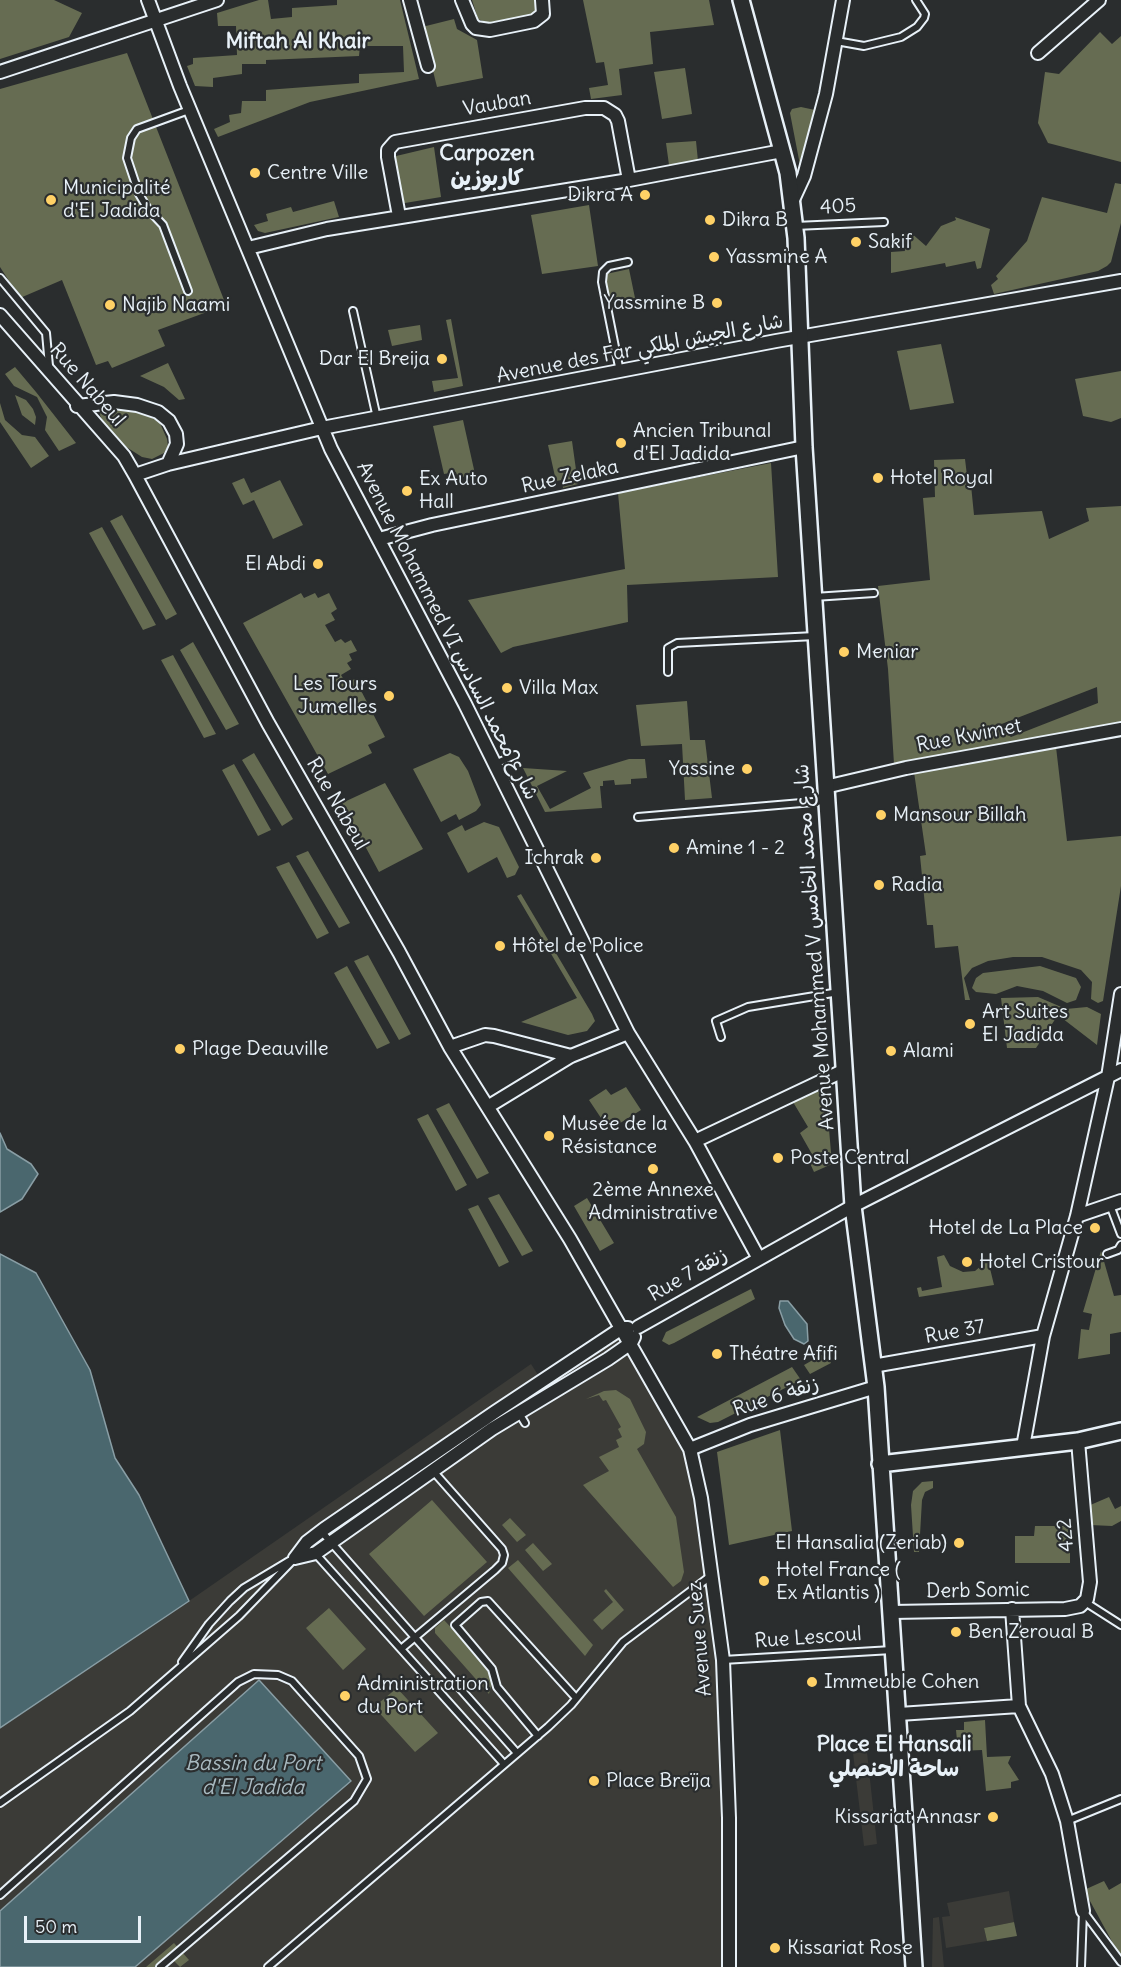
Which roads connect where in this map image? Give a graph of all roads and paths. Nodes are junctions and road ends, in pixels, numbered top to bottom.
1 (148, 0) edge
2 (217, 0) edge
3 (410, 0) edge
4 (462, 0) edge
5 (542, 0) edge
6 (741, 0) edge
7 (843, 0) edge
8 (916, 0) edge
9 (1099, 0) edge
10 (156, 21) junction
11 (836, 41) junction
12 (1038, 53) dead end
13 (428, 66) dead end
14 (0, 72) edge
15 (190, 110) junction
16 (782, 151) junction
17 (629, 180) junction
18 (792, 202) junction
19 (399, 216) junction
20 (884, 222) dead end
21 (794, 226) junction
22 (248, 248) junction
23 (628, 262) dead end
24 (0, 278) edge
25 (1120, 279) edge
26 (188, 291) dead end
27 (353, 310) dead end
28 (0, 315) edge
29 (800, 338) junction
30 (49, 373) junction
31 (620, 373) junction
32 (77, 406) junction
33 (377, 418) junction
34 (321, 428) junction
35 (804, 447) junction
36 (168, 464) junction
37 (135, 475) junction
38 (379, 539) junction
39 (874, 593) dead end
40 (813, 597) junction
41 (815, 636) junction
42 (668, 672) dead end
43 (1121, 729) edge
44 (515, 754) dead end
45 (495, 764) junction
46 (825, 794) junction
47 (638, 818) dead end
48 (839, 992) junction
49 (1121, 994) edge
50 (628, 1033) junction
51 (721, 1037) dead end
52 (450, 1047) junction
53 (571, 1056) junction
54 (845, 1070) junction
55 (1121, 1070) edge
56 (1108, 1077) junction
57 (489, 1106) junction
58 (695, 1141) junction
59 (1115, 1203) edge
60 (853, 1206) junction
61 (1077, 1216) junction
62 (1121, 1234) edge
63 (1121, 1245) edge
64 (1107, 1254) dead end
65 (758, 1257) junction
66 (638, 1327) junction
67 (622, 1328) junction
68 (1043, 1336) junction
69 (631, 1343) junction
70 (873, 1365) junction
71 (876, 1387) junction
72 (524, 1393) junction
73 (532, 1405) junction
74 (1121, 1431) edge
75 (469, 1437) junction
76 (1078, 1441) junction
77 (1023, 1447) junction
78 (690, 1449) junction
79 (880, 1464) junction
80 (432, 1470) junction
81 (321, 1531) junction
82 (307, 1542) junction
83 (330, 1543) junction
84 (316, 1554) junction
85 (295, 1558) junction
86 (713, 1574) junction
87 (1084, 1602) junction
88 (1012, 1609) junction
89 (892, 1612) junction
90 (1121, 1625) edge
91 (415, 1638) junction
92 (401, 1649) junction
93 (895, 1649) junction
94 (723, 1660) junction
95 (178, 1668) junction
96 (576, 1698) junction
97 (1019, 1707) junction
98 (899, 1714) junction
99 (538, 1736) junction
100 (517, 1753) junction
101 (504, 1764) junction
102 (1121, 1799) edge
103 (0, 1803) edge
104 (1067, 1821) junction
105 (0, 1895) edge
106 (1083, 1911) junction
107 (1121, 1962) edge
108 (160, 1967) edge
109 (268, 1967) edge
110 (729, 1967) edge
111 (915, 1967) edge
112 (1081, 1967) edge

1 - 10 street, Avenue Mohammed VI شارع محمد السادس
2 - 10 street
3 - 13 street
4 - 5 street
6 - 16 street, Avenue Mohammed V شارع محمد الخامس
7 - 11 street
8 - 11 lane
9 - 12 street
10 - 14 street
10 - 15 street, Avenue Mohammed VI شارع محمد السادس
11 - 18 street
15 - 22 street, Avenue Mohammed VI شارع محمد السادس
15 - 26 lane
16 - 17 street
16 - 18 street, Avenue Mohammed V شارع محمد الخامس
17 - 19 street
17 - 19 street, Vauban
18 - 21 street, Avenue Mohammed V شارع محمد الخامس
19 - 22 street
20 - 21 lane, 405
21 - 29 street, Avenue Mohammed V شارع محمد الخامس
22 - 34 street, Avenue Mohammed VI شارع محمد السادس
23 - 31 lane
24 - 30 lane
25 - 29 street, Avenue des Far شارع الجيش الملكي
27 - 33 lane
28 - 30 street, Rue Nabeul
29 - 31 street, Avenue des Far شارع الجيش الملكي
29 - 35 street, Avenue Mohammed V شارع محمد الخامس
30 - 32 street, Rue Nabeul
31 - 33 street, Avenue des Far شارع الجيش الملكي
32 - 36 street
32 - 37 street, Rue Nabeul
33 - 34 street, Avenue des Far شارع الجيش الملكي
34 - 36 street, Avenue des Far شارع الجيش الملكي
34 - 38 street, Avenue Mohammed VI شارع محمد السادس
35 - 38 street, Rue Zelaka
35 - 40 street, Avenue Mohammed V شارع محمد الخامس
36 - 37 street, Avenue des Far شارع الجيش الملكي
37 - 52 street, Rue Nabeul
38 - 45 street, Avenue Mohammed VI شارع محمد السادس
39 - 40 lane
40 - 41 street, Avenue Mohammed V شارع محمد الخامس
41 - 42 lane
41 - 46 street, Avenue Mohammed V شارع محمد الخامس
43 - 46 street, Rue Kwimet
44 - 45 lane
45 - 50 street, Avenue Mohammed VI شارع محمد السادس
46 - 47 lane
46 - 48 street, Avenue Mohammed V شارع محمد الخامس
48 - 51 lane
48 - 54 street, Avenue Mohammed V شارع محمد الخامس
49 - 56 street
50 - 53 street
50 - 58 street, Avenue Mohammed VI شارع محمد السادس
52 - 53 street
52 - 57 street, Rue Nabeul
53 - 57 street
54 - 58 street
54 - 60 street, Avenue Mohammed V شارع محمد الخامس
55 - 56 street, Rue 7 زنقة
56 - 60 street, Rue 7 زنقة
56 - 61 street
57 - 67 street, Rue Nabeul
58 - 65 street, Avenue Mohammed VI شارع محمد السادس
59 - 61 street
59 - 62 lane
60 - 65 street, Rue 7 زنقة
60 - 70 street, Avenue Mohammed V شارع محمد الخامس
61 - 68 street
63 - 64 lane
65 - 66 street, Rue 7 زنقة
66 - 67 street
66 - 69 street
67 - 69 street, Avenue Suez
67 - 72 street
68 - 70 street, Rue 37
68 - 77 street
69 - 73 street
69 - 78 street, Avenue Suez
70 - 71 street, Avenue Mohammed V شارع محمد الخامس
71 - 78 street, Rue 6 زنقة
71 - 79 street, Avenue Mohammed V شارع محمد الخامس
72 - 73 street
72 - 75 street
73 - 75 street
74 - 76 street
75 - 80 street
75 - 81 street
76 - 77 street
76 - 87 street, 422
77 - 79 street
78 - 86 street, Avenue Suez
79 - 89 street, Avenue Mohammed V شارع محمد الخامس
80 - 83 street
80 - 91 lane
81 - 82 street
81 - 83 lane
82 - 84 lane
82 - 85 street
83 - 84 street
83 - 91 lane
84 - 85 street
84 - 92 lane
85 - 95 lane
85 - 95 lane
86 - 94 street, Avenue Suez
86 - 96 lane
87 - 88 street, Derb Somic
87 - 90 lane
88 - 89 street, Derb Somic
88 - 97 street
89 - 93 street, Avenue Mohammed V شارع محمد الخامس
91 - 92 lane
91 - 100 lane
92 - 101 lane
93 - 94 lane, Rue Lescoul
93 - 98 street, Avenue Mohammed V شارع محمد الخامس
94 - 110 street, Avenue Suez
95 - 103 lane
96 - 99 lane
96 - 99 lane
97 - 98 street
97 - 104 street
98 - 111 street, Avenue Mohammed V شارع محمد الخامس
99 - 100 lane
100 - 101 lane
101 - 109 lane
102 - 104 lane
104 - 106 street
105 - 108 lane
106 - 107 lane
106 - 112 lane

